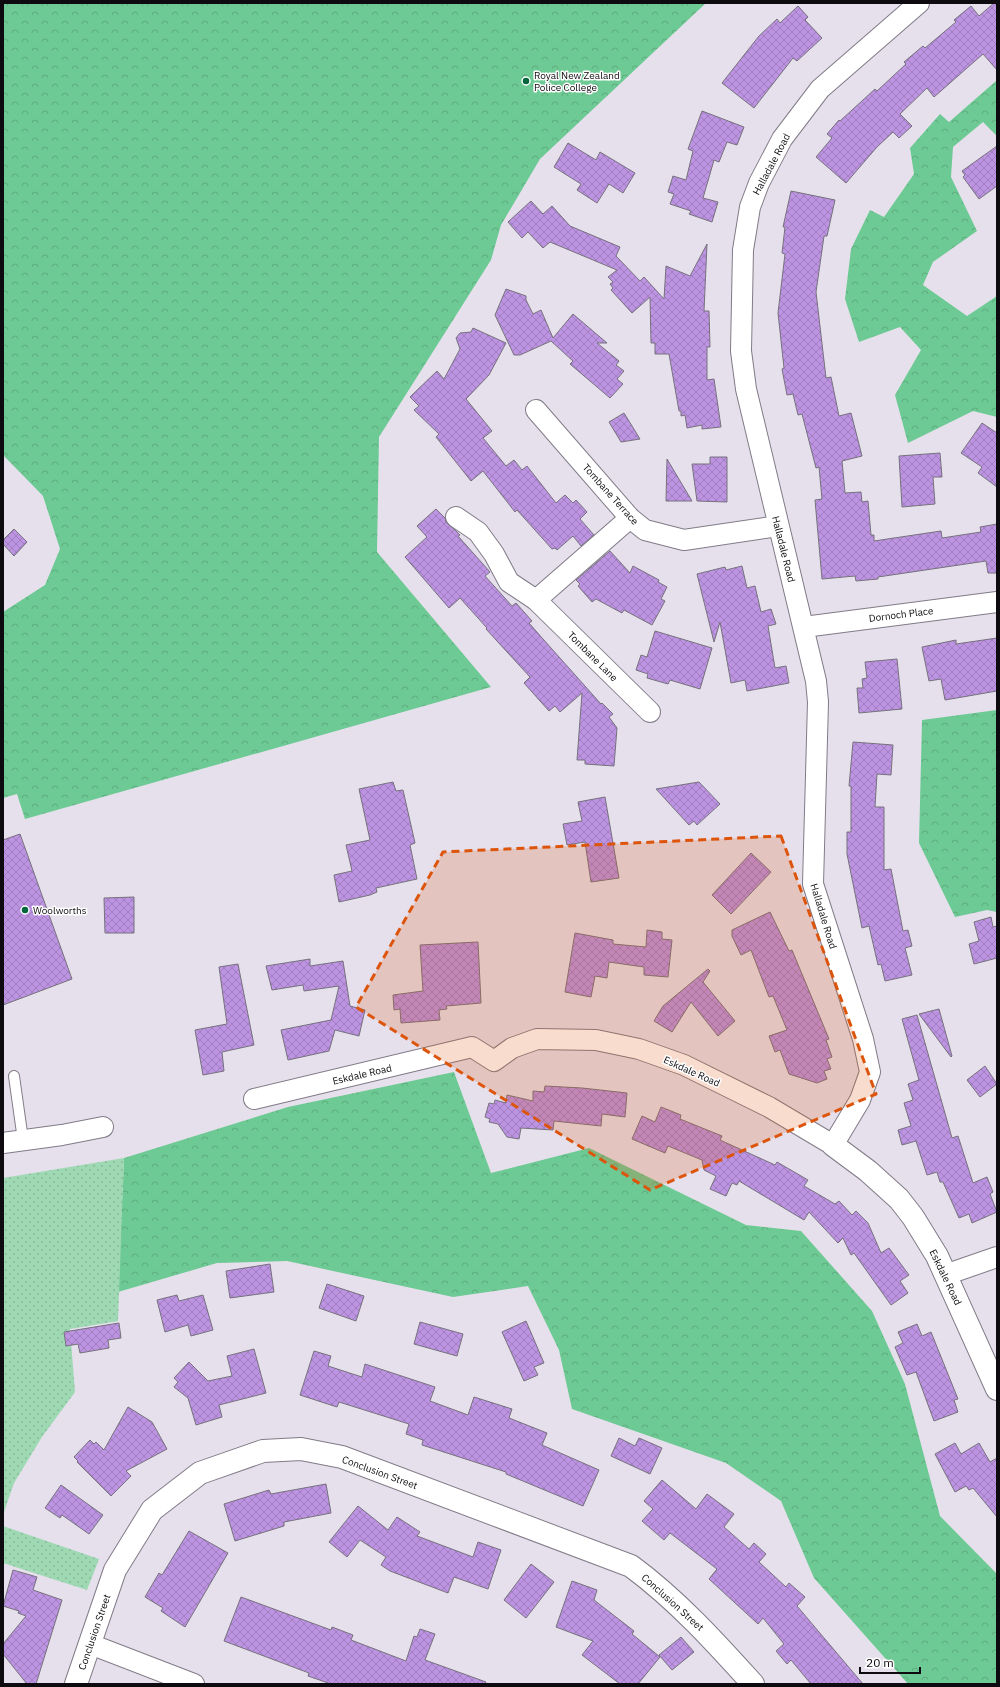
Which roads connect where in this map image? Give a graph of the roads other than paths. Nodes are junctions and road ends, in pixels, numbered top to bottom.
1 (919, 3) edge
2 (536, 410) dead end
3 (456, 517) dead end
4 (630, 518) junction
5 (778, 526) junction
6 (536, 600) junction
7 (997, 602) edge
8 (804, 627) junction
9 (650, 712) dead end
10 (14, 1076) dead end
11 (254, 1099) dead end
12 (103, 1127) dead end
13 (23, 1140) junction
14 (3, 1142) edge
15 (833, 1144) junction
16 (997, 1257) edge
17 (945, 1275) junction
18 (997, 1389) edge
19 (90, 1644) junction
20 (76, 1684) edge
21 (194, 1684) edge
22 (753, 1684) edge

1 - 5 street, Halladale Road
2 - 4 street, Tombane Terrace
3 - 6 street, Tombane Lane
4 - 5 street, Tombane Terrace
4 - 6 street
5 - 8 street, Halladale Road
6 - 9 street, Tombane Lane
7 - 8 street, Dornoch Place
8 - 15 street, Halladale Road
10 - 13 lane
11 - 15 street, Eskdale Road
12 - 13 street
13 - 14 street
15 - 17 street, Eskdale Road
16 - 17 street
17 - 18 street, Eskdale Road
19 - 20 street, Conclusion Street
19 - 21 street
19 - 22 street, Conclusion Street

